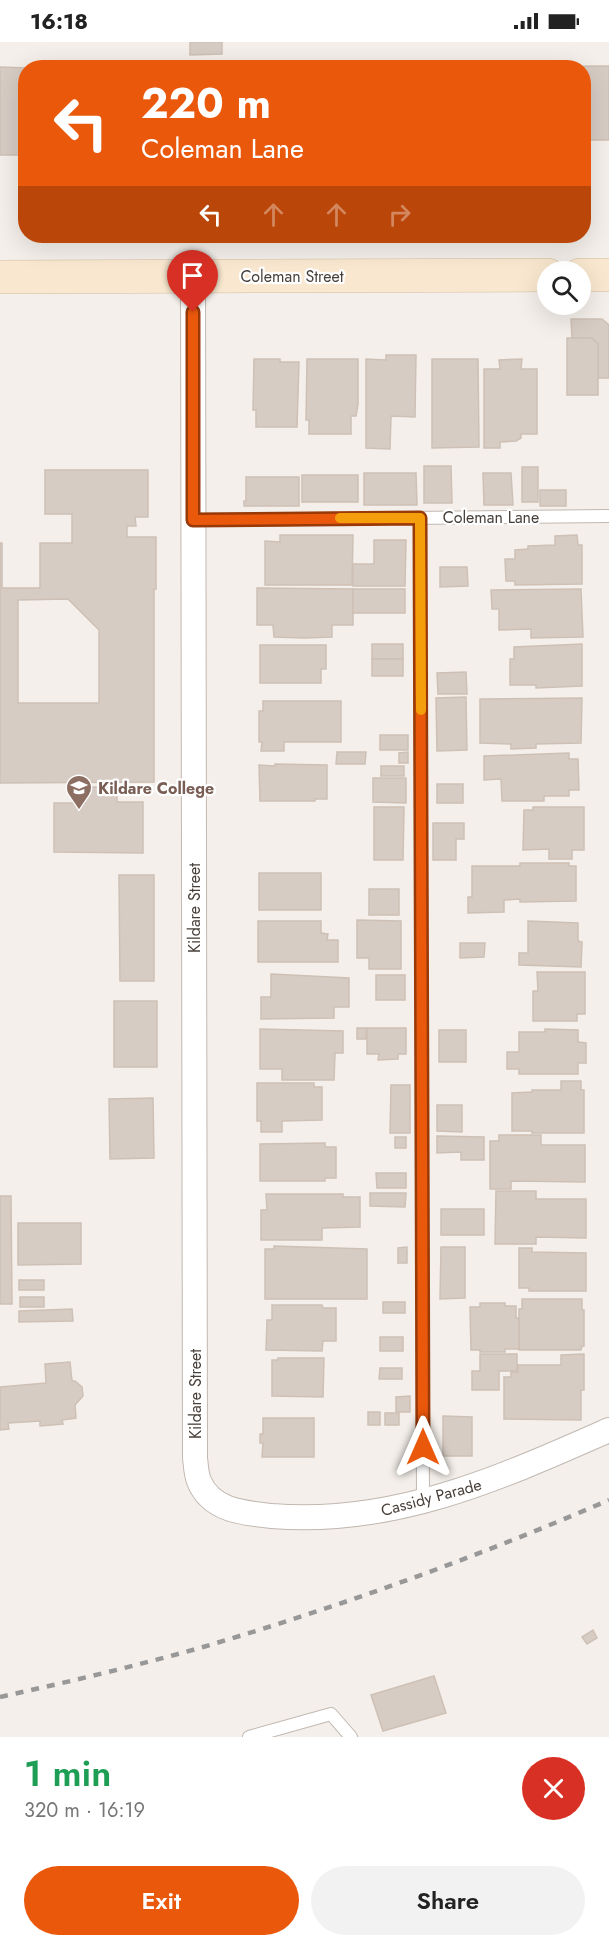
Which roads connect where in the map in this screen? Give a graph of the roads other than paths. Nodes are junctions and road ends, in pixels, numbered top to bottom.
1 (537, 275) edge
2 (591, 275) edge
3 (609, 275) edge
4 (0, 277) edge
5 (193, 277) junction
6 (609, 516) edge
7 (420, 518) junction
8 (193, 520) junction
9 (609, 1430) edge
10 (423, 1502) junction
11 (244, 1514) joint
12 (249, 1737) edge
13 (351, 1737) edge

1 - 5 street, Coleman Street
2 - 3 street
4 - 5 street, Coleman Street
5 - 8 street, Kildare Street
6 - 7 lane, Coleman Lane
7 - 8 lane, Coleman Lane
7 - 10 lane
8 - 11 street, Kildare Street
9 - 10 street, Cassidy Parade
10 - 11 street, Cassidy Parade
12 - 13 lane

